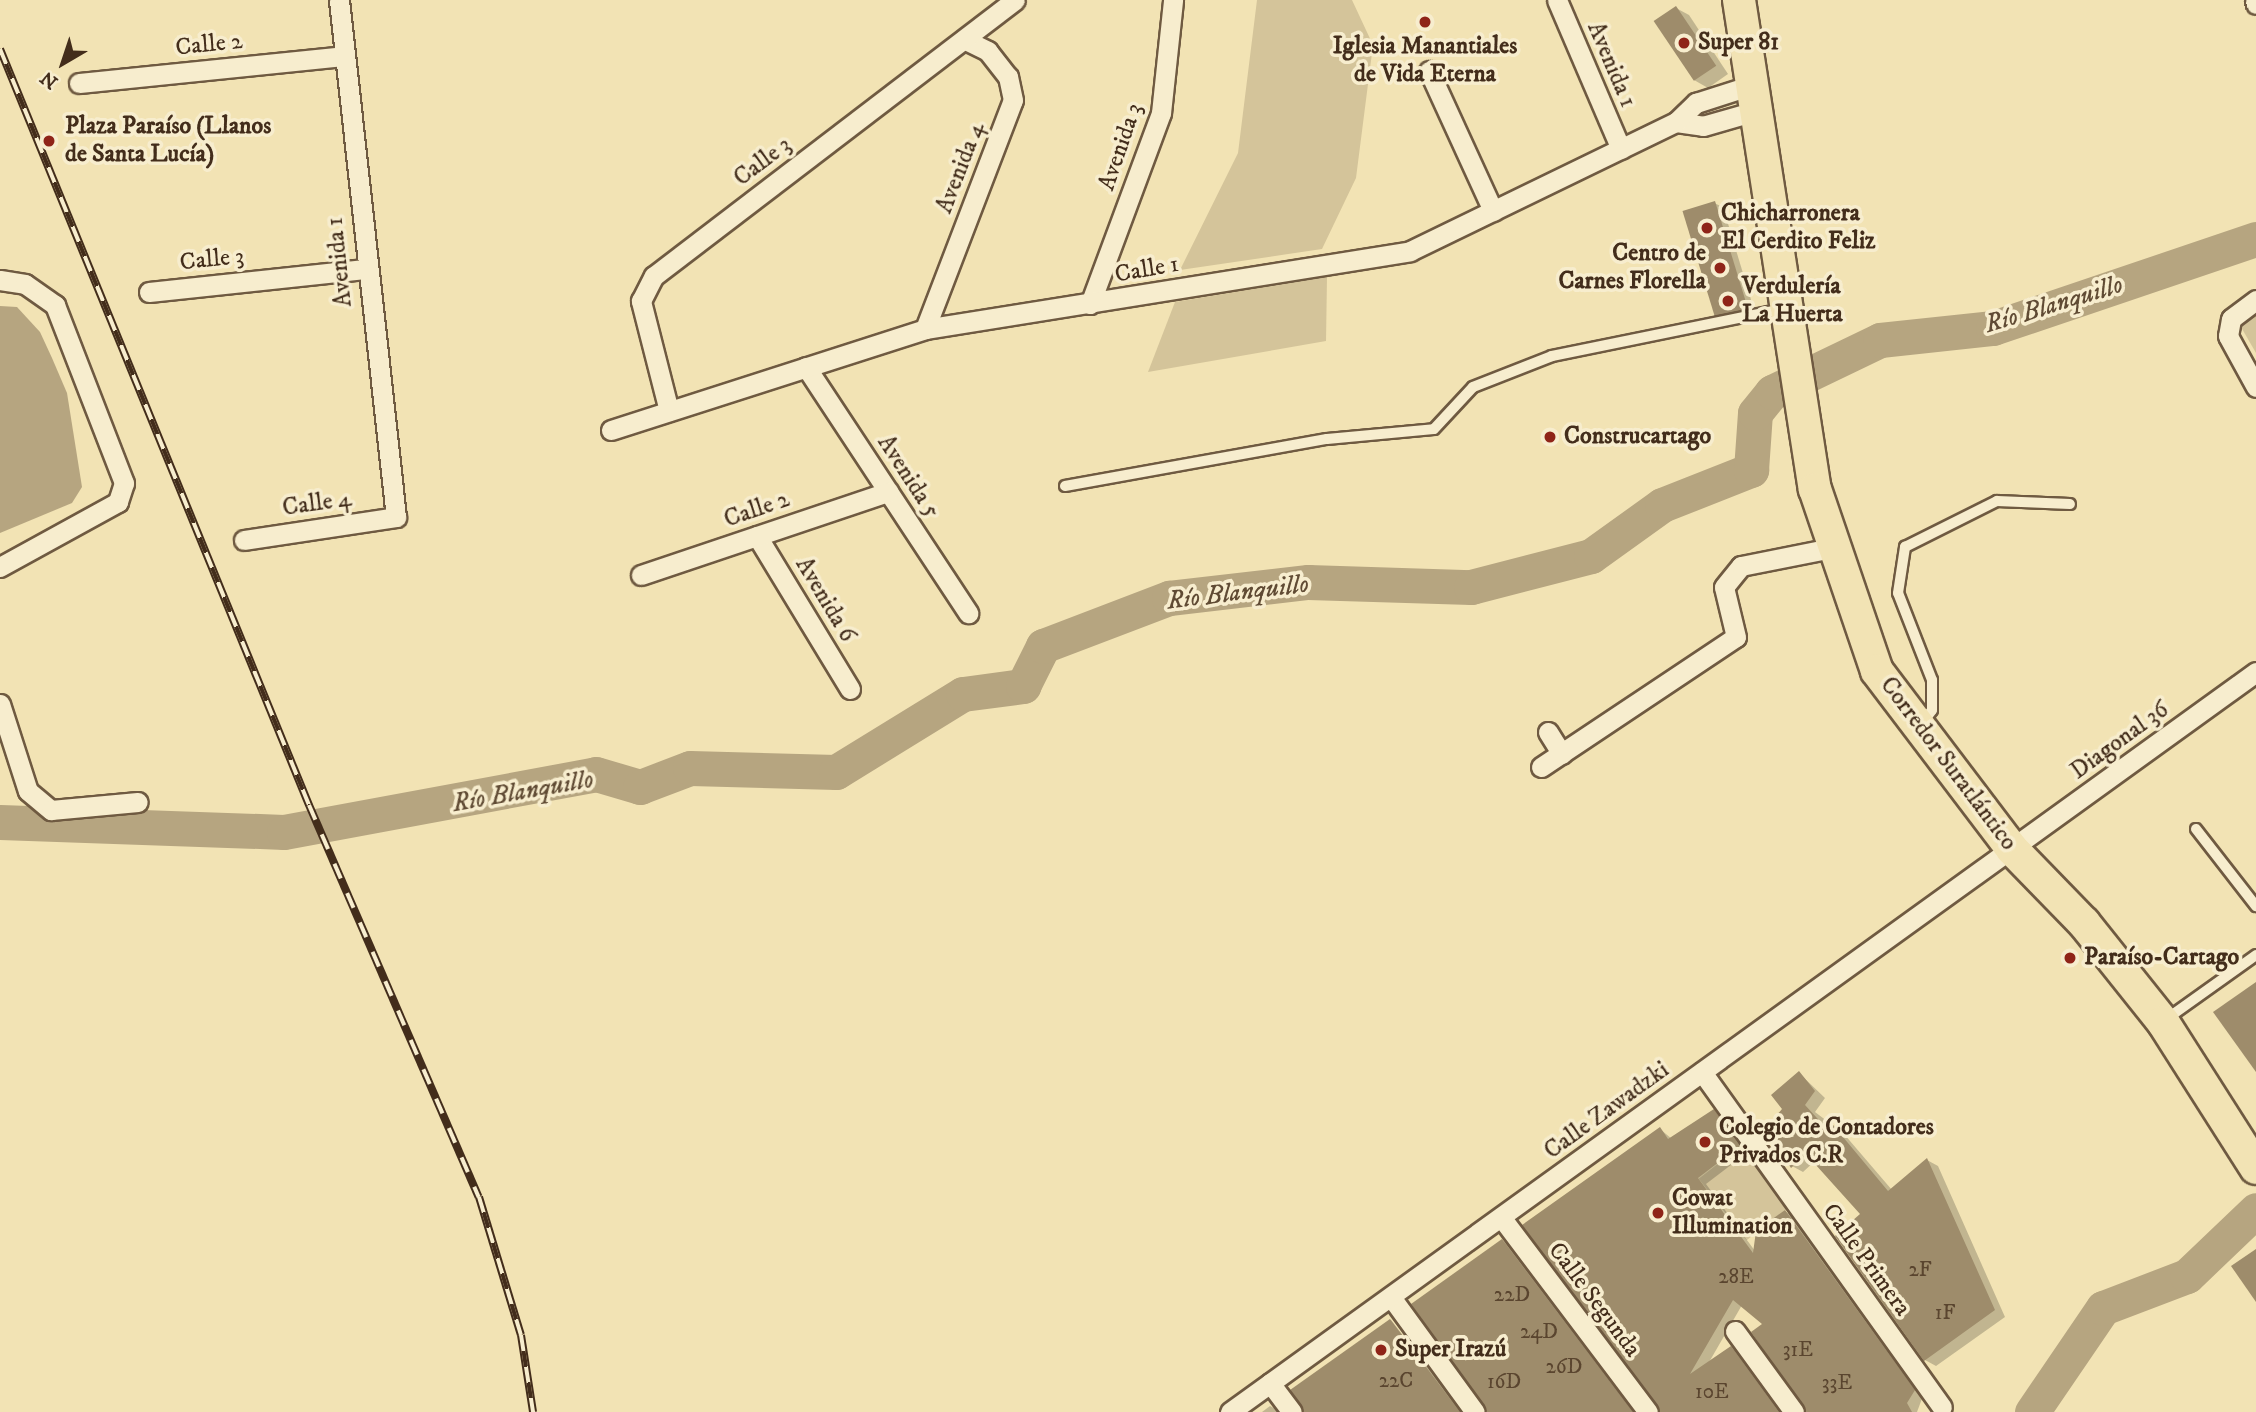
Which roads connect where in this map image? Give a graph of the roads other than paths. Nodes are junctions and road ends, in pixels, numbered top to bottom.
1 (339, 0) edge
2 (1015, 0) edge
3 (1173, 0) edge
4 (1557, 0) edge
5 (1739, 0) edge
6 (965, 40) junction
7 (344, 56) junction
8 (1429, 71) dead end
9 (79, 83) dead end
10 (1754, 98) junction
11 (1621, 149) junction
12 (1493, 211) junction
13 (365, 269) junction
14 (0, 280) edge
15 (149, 292) dead end
16 (2256, 300) edge
17 (1090, 304) junction
18 (1787, 308) junction
19 (925, 329) junction
20 (806, 367) junction
21 (2256, 387) edge
22 (669, 411) junction
23 (611, 430) dead end
24 (1065, 486) dead end
25 (888, 492) junction
26 (2070, 504) dead end
27 (396, 517) joint
28 (757, 536) junction
29 (244, 540) dead end
30 (1832, 548) junction
31 (0, 567) edge
32 (641, 576) dead end
33 (968, 613) dead end
34 (2256, 672) edge
35 (850, 689) dead end
36 (0, 704) edge
37 (1918, 730) junction
38 (1548, 733) dead end
39 (1562, 754) junction
40 (1541, 768) dead end
41 (138, 802) dead end
42 (2196, 830) dead end
43 (2012, 849) junction
44 (2256, 906) edge
45 (2256, 956) edge
46 (2164, 1022) junction
47 (1702, 1072) junction
48 (2252, 1162) edge
49 (1501, 1217) junction
50 (1391, 1297) junction
51 (1735, 1331) dead end
52 (1270, 1383) junction
53 (1942, 1407) dead end
54 (1230, 1412) edge
55 (1292, 1412) edge
56 (1475, 1412) edge
57 (1648, 1412) edge
58 (1794, 1412) edge

1 - 7 street, Avenida 1
2 - 6 street, Calle 3
3 - 17 street, Avenida 3
4 - 11 street, Avenida 1
5 - 10 main road, Corredor Suratlántico
6 - 19 street, Avenida 4
6 - 22 street, Calle 3
7 - 9 street, Calle 2
7 - 13 street, Avenida 1
8 - 12 street
10 - 11 street, Calle 1
10 - 18 main road, Corredor Suratlántico
11 - 12 street, Calle 1
12 - 17 street, Calle 1
13 - 15 street, Calle 3
13 - 27 street, Avenida 1
14 - 31 street
16 - 21 street
17 - 19 street, Calle 1
18 - 24 lane
18 - 30 main road, Corredor Suratlántico
19 - 20 street, Calle 1
20 - 22 street, Calle 1
20 - 25 street, Avenida 5
22 - 23 street, Calle 1
25 - 28 street, Calle 2
25 - 33 street, Avenida 5
26 - 37 lane
27 - 29 street, Calle 4
28 - 32 street, Calle 2
28 - 35 street, Avenida 6
30 - 37 main road, Corredor Suratlántico
30 - 39 street
34 - 43 street, Diagonal 36
36 - 41 street
37 - 43 main road, Corredor Suratlántico
38 - 39 street
39 - 40 street
42 - 44 lane
43 - 46 main road, Corredor Suratlántico
43 - 47 street, Calle Zawadzki
45 - 46 lane
46 - 48 main road, Corredor Suratlántico
47 - 49 street, Calle Zawadzki
47 - 53 street, Calle Primera
49 - 50 street, Calle Zawadzki
49 - 57 street, Calle Segunda
50 - 52 street, Calle Zawadzki
50 - 56 street
51 - 58 street
52 - 54 street, Calle Zawadzki
52 - 55 street

